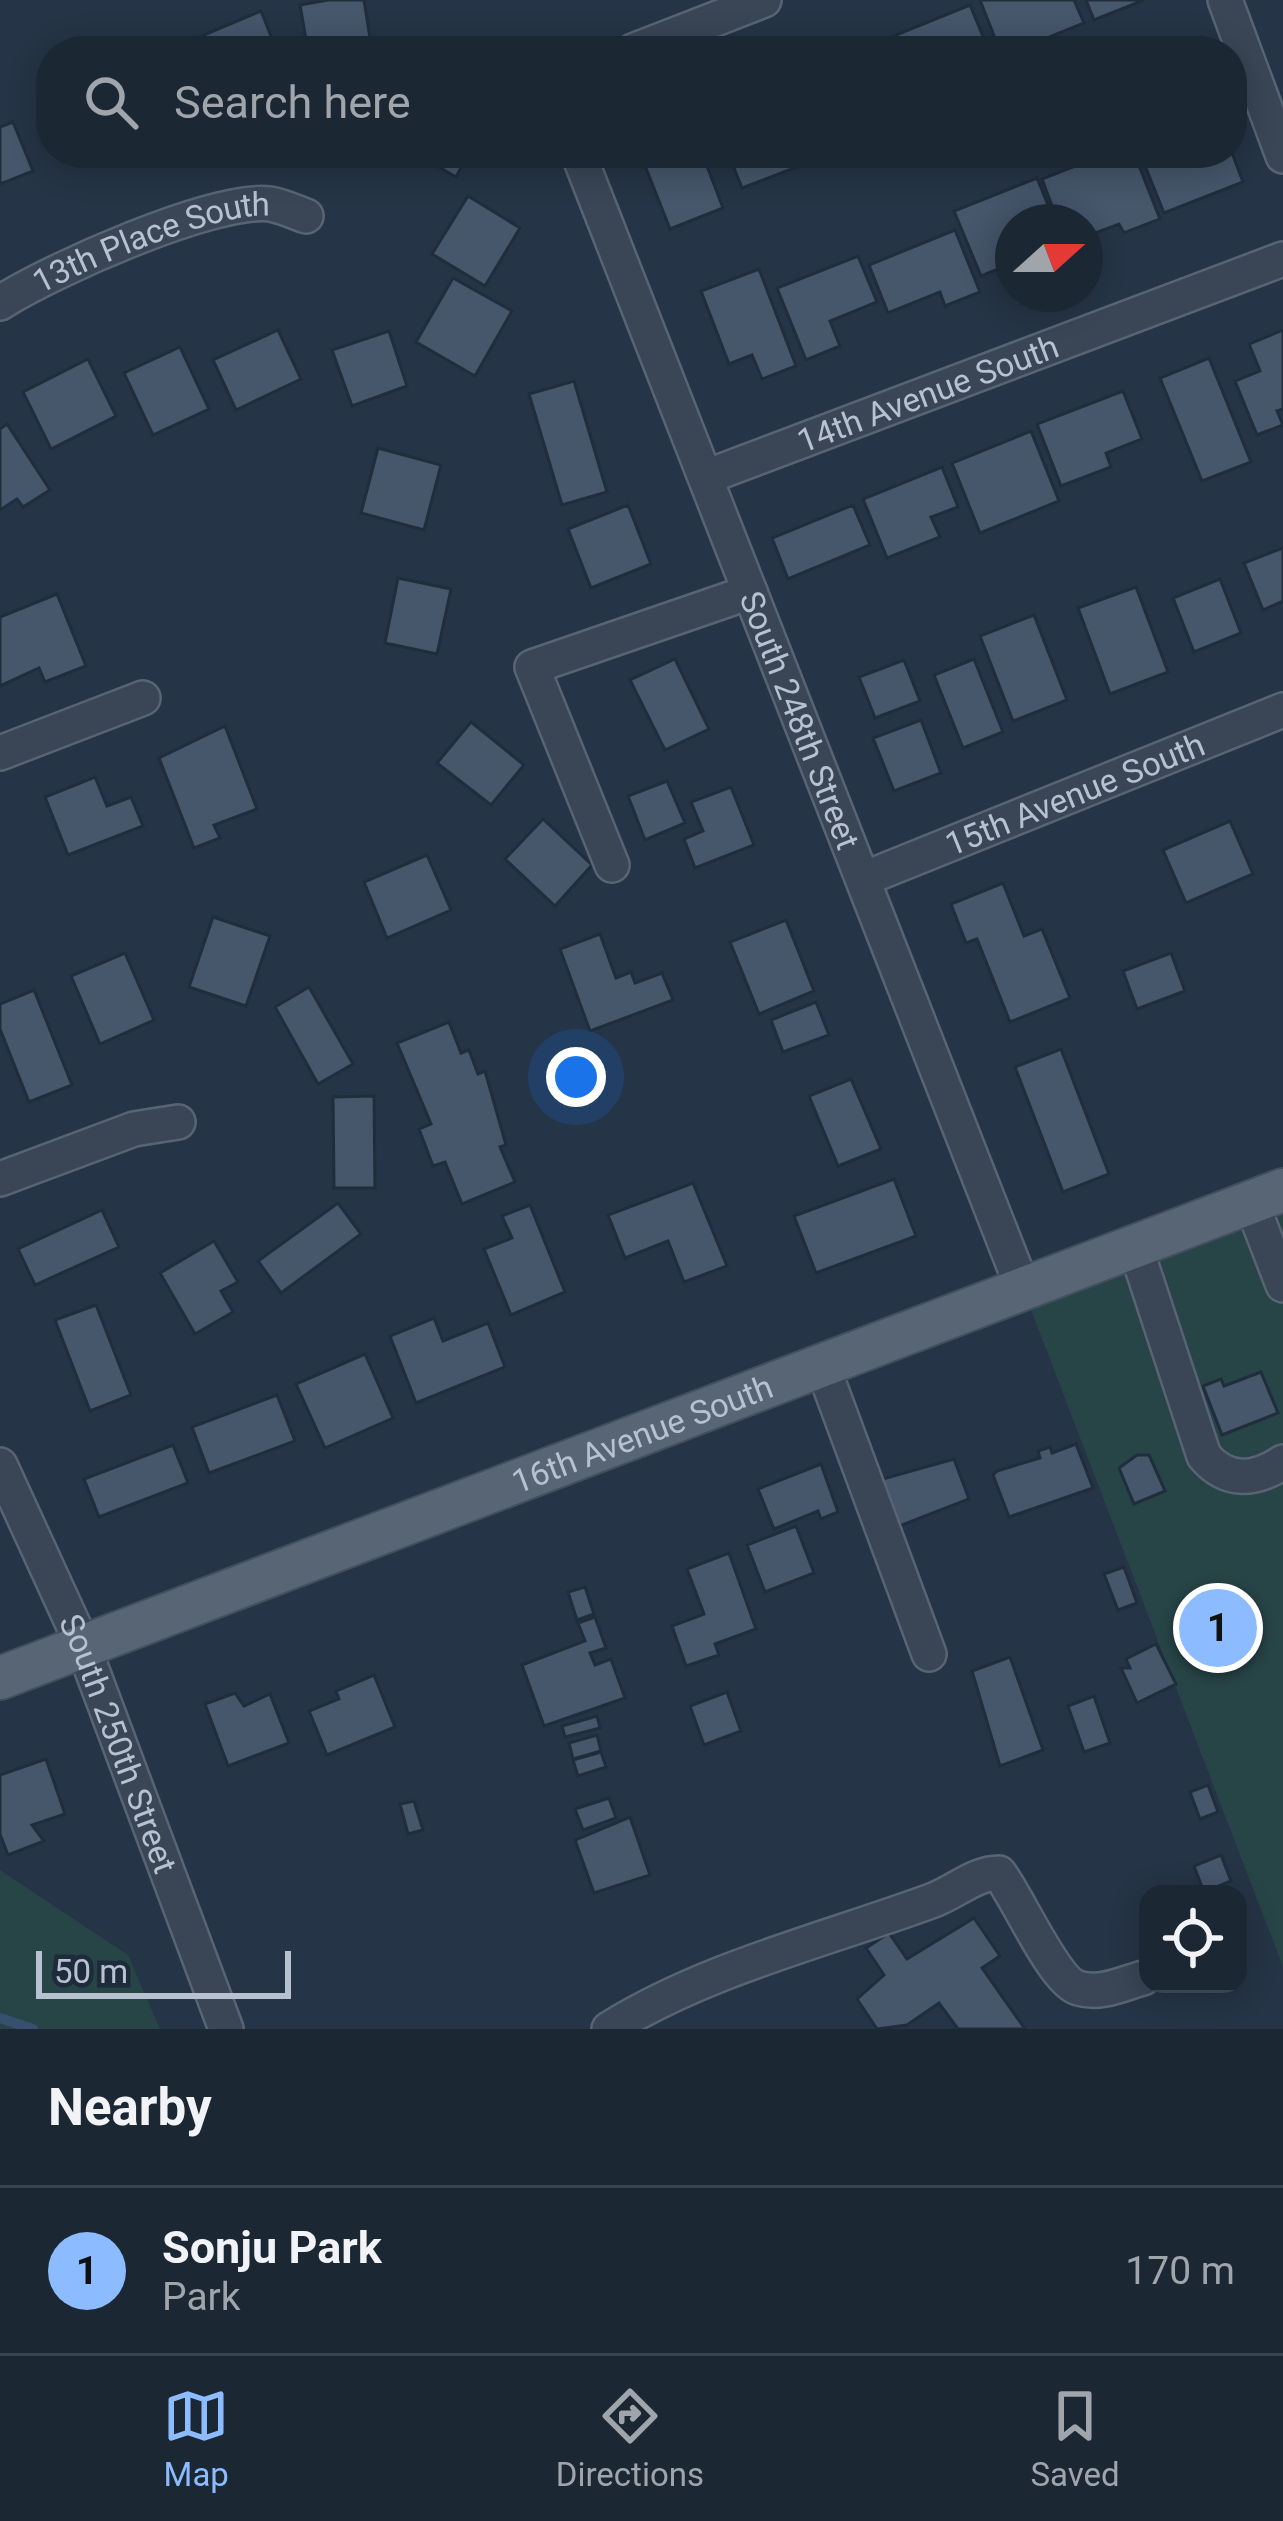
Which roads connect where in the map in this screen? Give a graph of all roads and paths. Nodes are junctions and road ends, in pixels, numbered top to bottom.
1 (764, 0) edge
2 (1225, 0) edge
3 (672, 36) edge
4 (1238, 36) edge
5 (1247, 59) edge
6 (1283, 156) edge
7 (584, 168) edge
8 (306, 216) dead end
9 (1283, 259) edge
10 (0, 303) edge
11 (706, 477) junction
12 (750, 592) junction
13 (143, 698) dead end
14 (1283, 710) edge
15 (0, 753) edge
16 (611, 865) dead end
17 (866, 878) junction
18 (178, 1122) dead end
19 (0, 1179) edge
20 (1267, 1196) edge
21 (1136, 1246) junction
22 (1283, 1285) edge
23 (1023, 1289) junction
24 (822, 1365) junction
25 (1283, 1462) edge
26 (0, 1466) edge
27 (83, 1646) junction
28 (929, 1654) dead end
29 (0, 1678) edge
30 (1139, 1979) edge
31 (226, 2029) edge
32 (609, 2029) edge

1 - 3 street
2 - 4 street
5 - 6 street
7 - 11 street, South 248th Street
8 - 10 street, 13th Place South
9 - 11 street, 14th Avenue South
11 - 12 street, South 248th Street
12 - 16 street
12 - 17 street, South 248th Street
13 - 15 street
14 - 17 street, 15th Avenue South
17 - 23 street, South 248th Street
18 - 19 street
20 - 21 main road, 16th Avenue South
20 - 22 street
21 - 23 main road, 16th Avenue South
21 - 25 street
23 - 24 main road, 16th Avenue South
24 - 27 main road, 16th Avenue South
24 - 28 street
26 - 27 street, South 250th Street
27 - 29 main road, 16th Avenue South
27 - 31 street, South 250th Street
30 - 32 street

